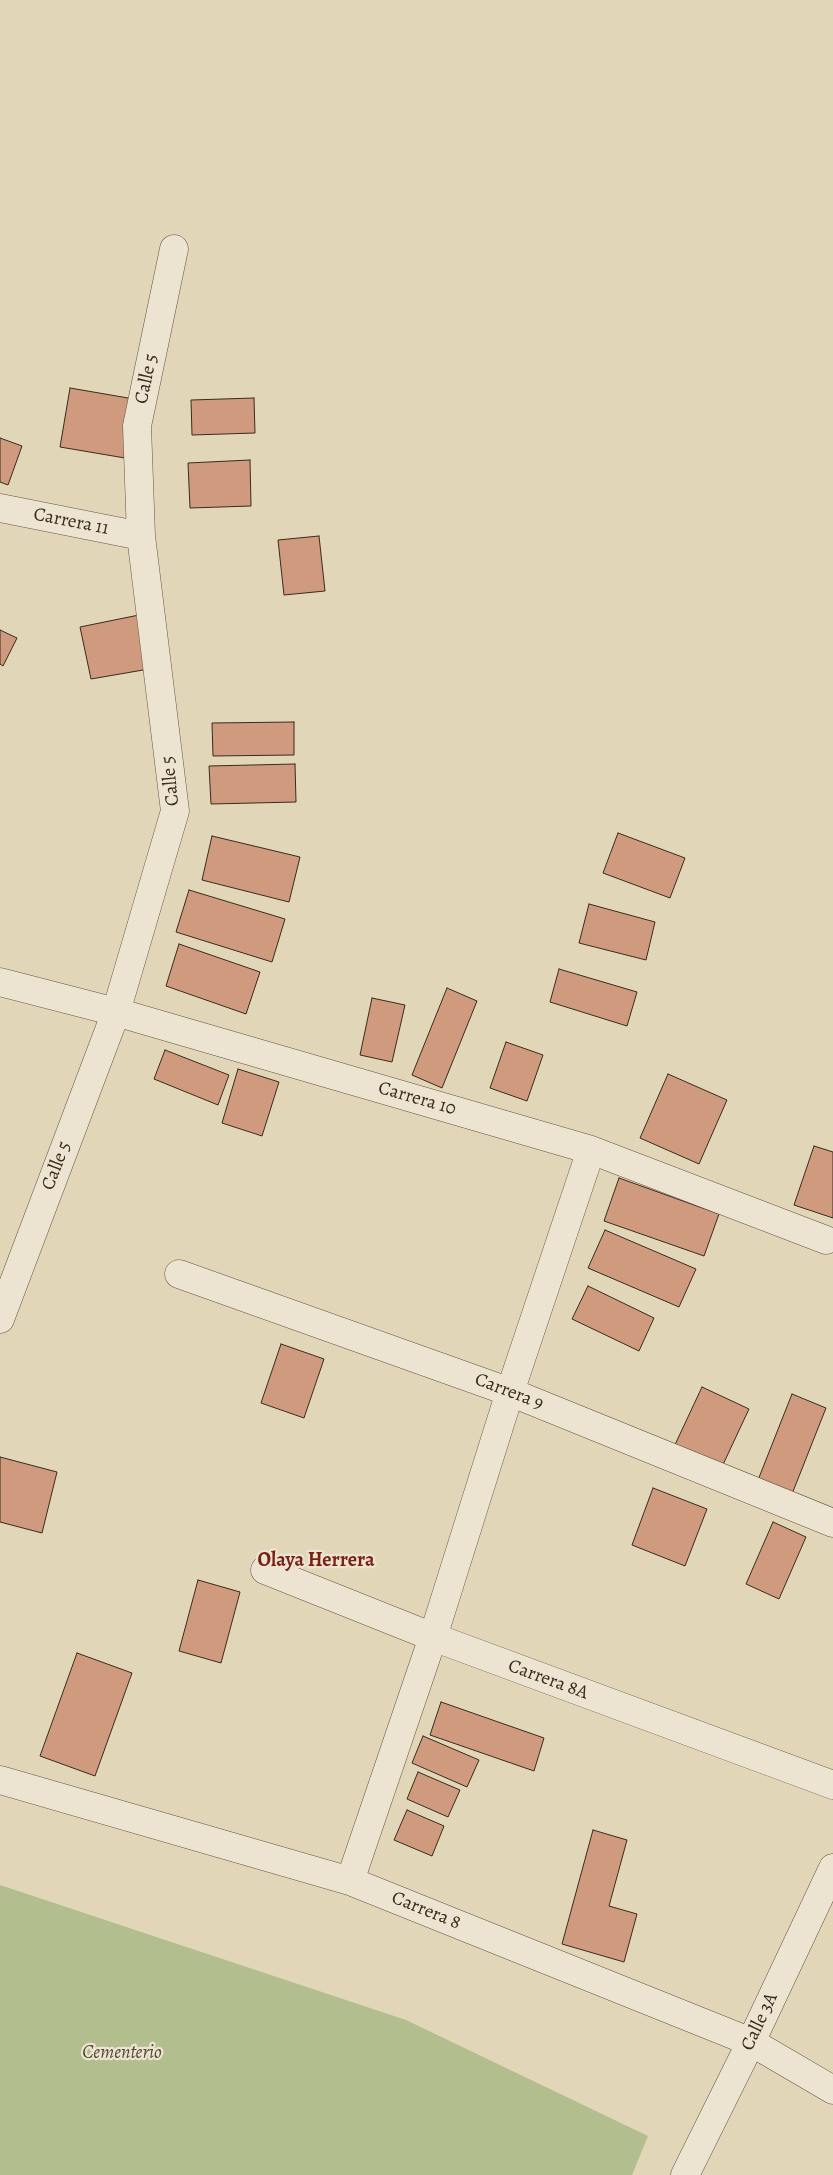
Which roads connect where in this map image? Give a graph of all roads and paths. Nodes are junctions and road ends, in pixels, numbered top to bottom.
1 (174, 248) dead end
2 (0, 508) edge
3 (141, 536) junction
4 (0, 982) edge
5 (116, 1012) junction
6 (592, 1150) junction
7 (826, 1240) dead end
8 (179, 1274) dead end
9 (0, 1319) edge
10 (510, 1392) junction
11 (833, 1523) edge
12 (265, 1570) dead end
13 (433, 1638) junction
14 (0, 1780) edge
15 (833, 1784) edge
16 (833, 1868) edge
17 (350, 1881) junction
18 (751, 2042) junction
19 (833, 2090) edge
20 (685, 2175) edge

1 - 3 street, Calle 5
2 - 3 street, Carrera 11
3 - 5 street, Calle 5
4 - 5 street, Carrera 10
5 - 6 street, Carrera 10
5 - 9 street, Calle 5
6 - 7 street, Carrera 10
6 - 10 street
8 - 10 street, Carrera 9
10 - 11 street, Carrera 9
10 - 13 street
12 - 13 street, Carrera 8A
13 - 15 street, Carrera 8A
13 - 17 street
14 - 17 street, Carrera 8
16 - 18 street, Calle 3A
17 - 18 street, Carrera 8
18 - 19 street, Carrera 8
18 - 20 street, Calle 3A

